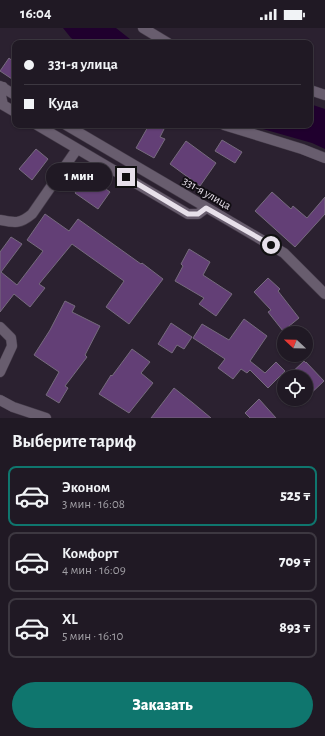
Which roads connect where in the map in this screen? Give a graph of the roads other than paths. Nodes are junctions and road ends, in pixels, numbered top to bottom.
1 (143, 28) edge
2 (163, 40) edge
3 (2, 87) edge
4 (313, 91) edge
5 (12, 93) edge
6 (325, 94) edge
7 (12, 110) edge
8 (42, 128) edge
9 (71, 128) edge
10 (234, 128) edge
11 (77, 148) junction
12 (108, 150) junction
13 (325, 158) edge
14 (100, 162) junction
15 (206, 208) junction
16 (0, 220) edge
17 (325, 294) edge
18 (0, 327) edge
19 (0, 372) edge
20 (0, 400) edge
21 (46, 418) edge

1 - 2 street
3 - 5 street
3 - 7 street
4 - 6 street
8 - 11 street
9 - 12 street, 331-я улица
10 - 13 street
11 - 14 street
11 - 16 street
12 - 14 street
12 - 15 street, 331-я улица
14 - 15 street
15 - 17 street, 331-я улица
18 - 19 street
20 - 21 street

